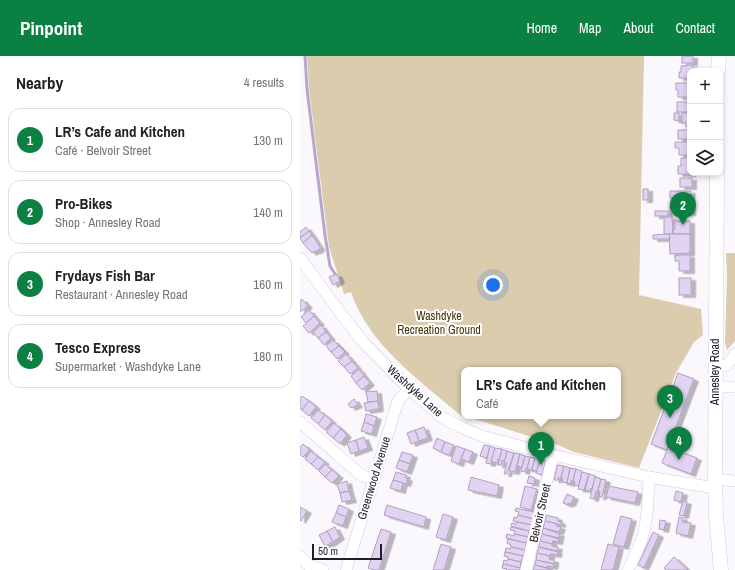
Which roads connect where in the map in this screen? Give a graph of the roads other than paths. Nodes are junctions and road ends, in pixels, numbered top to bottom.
1 (719, 56) edge
2 (718, 68) edge
3 (717, 176) edge
4 (300, 258) edge
5 (735, 354) edge
6 (715, 367) junction
7 (715, 387) junction
8 (735, 387) edge
9 (409, 389) junction
10 (300, 422) edge
11 (553, 455) junction
12 (649, 477) junction
13 (374, 479) junction
14 (735, 481) edge
15 (715, 484) junction
16 (300, 556) edge
17 (323, 570) edge
18 (346, 570) edge
19 (526, 570) edge
20 (628, 570) edge
21 (721, 570) edge

1 - 2 street
3 - 6 street, Annesley Road
4 - 9 street, Washdyke Lane
5 - 6 street
6 - 7 street, Annesley Road
7 - 8 street
7 - 15 street, Annesley Road
9 - 11 street, Washdyke Lane
9 - 13 street, Greenwood Avenue
10 - 13 street
11 - 12 street, Washdyke Lane
11 - 19 street, Belvoir Street
12 - 15 street, Washdyke Lane
12 - 20 street
13 - 18 street, Greenwood Avenue
14 - 15 street, Washdyke Lane
15 - 21 street, Annesley Road
16 - 17 street

